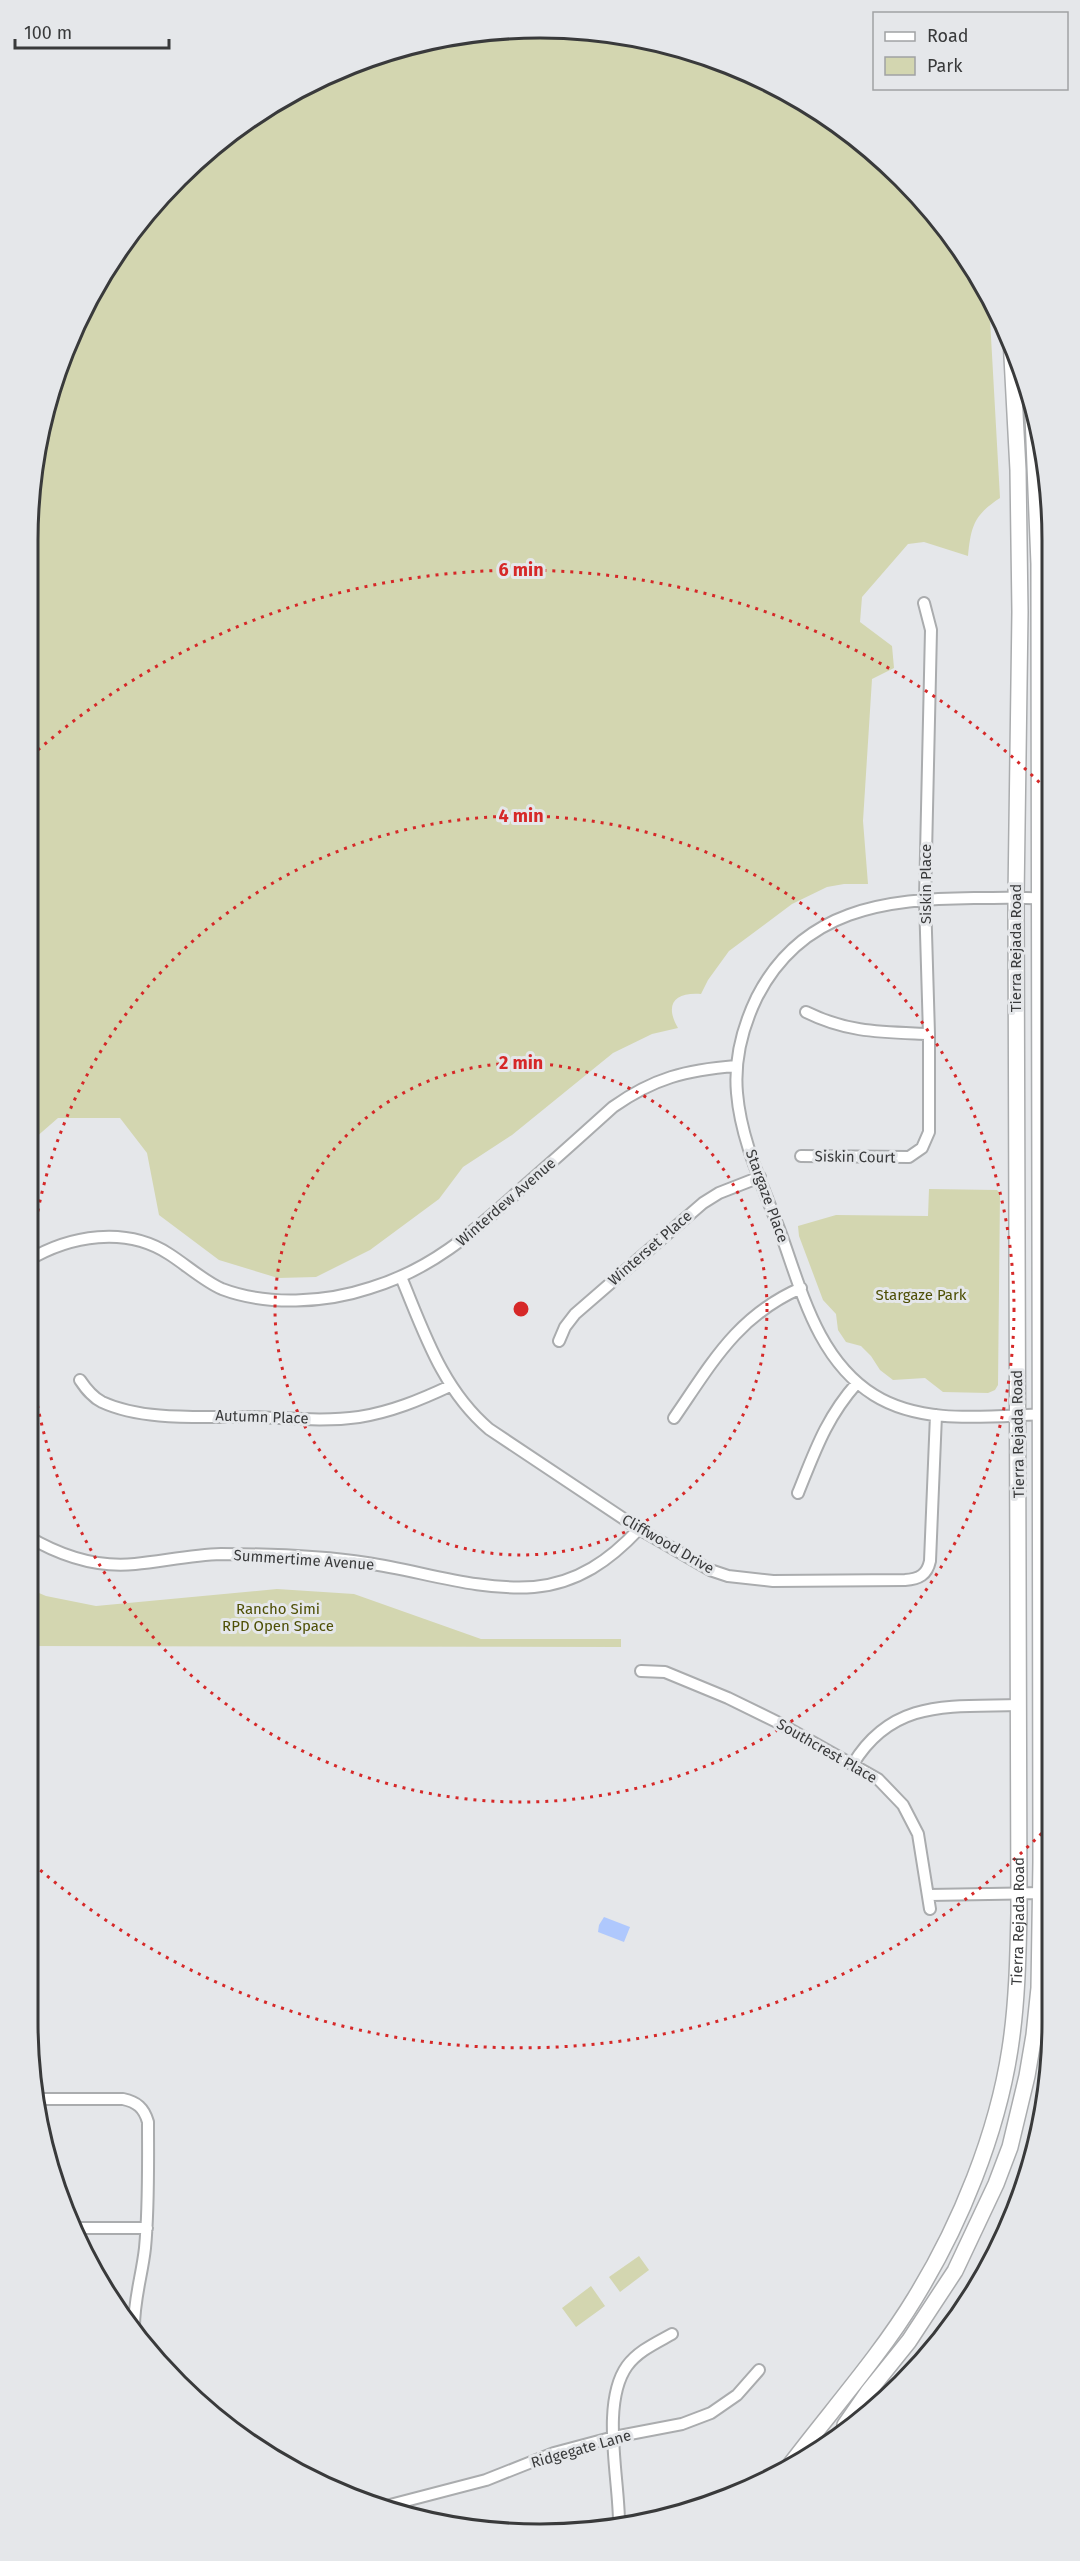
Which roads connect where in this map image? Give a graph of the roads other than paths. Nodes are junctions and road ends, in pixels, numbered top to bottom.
1 (1013, 370) edge
2 (1034, 451) edge
3 (924, 603) dead end
4 (1042, 764) edge
5 (1016, 898) junction
6 (1042, 898) edge
7 (925, 899) junction
8 (806, 1012) dead end
9 (929, 1034) junction
10 (736, 1066) junction
11 (801, 1156) dead end
12 (909, 1157) joint
13 (760, 1177) junction
14 (38, 1256) edge
15 (401, 1277) junction
16 (801, 1288) junction
17 (559, 1341) dead end
18 (80, 1380) dead end
19 (857, 1383) junction
20 (450, 1386) junction
21 (1018, 1414) junction
22 (1042, 1414) edge
23 (936, 1415) junction
24 (674, 1418) dead end
25 (798, 1493) dead end
26 (639, 1529) junction
27 (38, 1542) edge
28 (641, 1671) dead end
29 (1019, 1706) junction
30 (853, 1764) junction
31 (1019, 1893) junction
32 (1042, 1893) edge
33 (929, 1895) junction
34 (930, 1909) dead end
35 (1042, 1960) edge
36 (44, 2100) edge
37 (82, 2228) edge
38 (147, 2228) junction
39 (135, 2318) edge
40 (672, 2334) dead end
41 (759, 2370) dead end
42 (854, 2413) edge
43 (614, 2437) junction
44 (802, 2450) edge
45 (399, 2503) edge
46 (618, 2517) edge

1 - 5 main road, Tierra Rejada Road
2 - 4 main road, Tierra Rejada Road
3 - 7 street, Siskin Place
5 - 6 street, Stargaze Place
5 - 7 street, Stargaze Place
5 - 21 main road, Tierra Rejada Road
7 - 9 street, Siskin Place
7 - 10 street, Stargaze Place
8 - 9 street
9 - 12 street, Siskin Place
10 - 13 street, Stargaze Place
10 - 15 street, Winterdew Avenue
11 - 12 street, Siskin Court
13 - 16 street, Stargaze Place
13 - 17 street, Winterset Place
14 - 15 street, Winterdew Avenue
15 - 20 street, Cliffwood Drive
16 - 19 street, Stargaze Place
16 - 24 street
18 - 20 street, Autumn Place
19 - 23 street, Stargaze Place
19 - 25 street
20 - 26 street, Cliffwood Drive
21 - 22 street, Stargaze Place
21 - 23 street, Stargaze Place
21 - 29 main road, Tierra Rejada Road
23 - 26 street, Cliffwood Drive
26 - 27 street, Summertime Avenue
28 - 30 street, Southcrest Place
29 - 30 street
29 - 31 main road, Tierra Rejada Road
30 - 33 street, Southcrest Place
31 - 32 street
31 - 33 street
31 - 44 main road, Tierra Rejada Road
33 - 34 street, Southcrest Place
35 - 42 main road, Tierra Rejada Road
36 - 38 street
37 - 38 street
38 - 39 street
40 - 43 street
41 - 43 street, Ridgegate Lane
43 - 45 street, Ridgegate Lane
43 - 46 street

